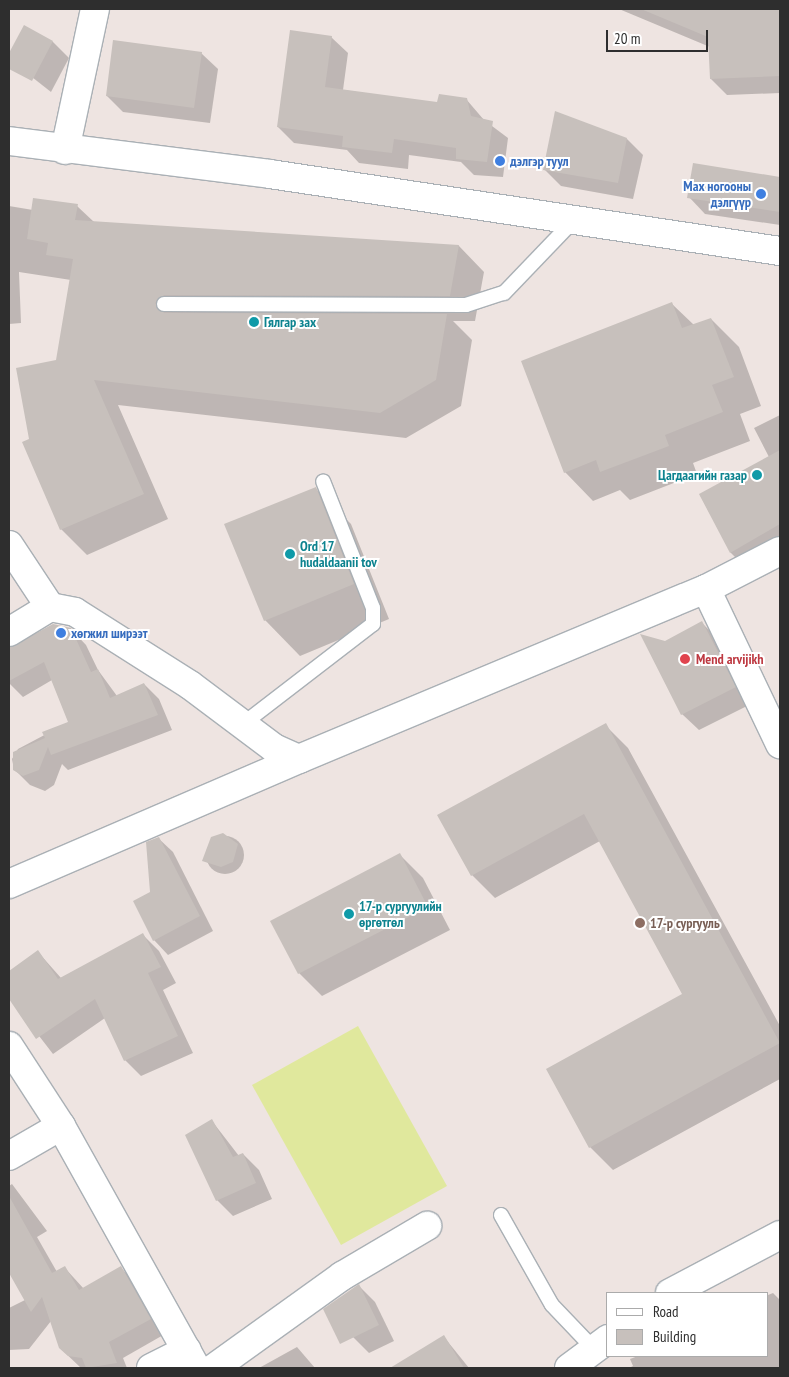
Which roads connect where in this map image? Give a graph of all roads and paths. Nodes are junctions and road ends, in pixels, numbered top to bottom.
1 (95, 9) edge
2 (9, 141) edge
3 (65, 150) junction
4 (574, 220) junction
5 (780, 251) edge
6 (164, 304) dead end
7 (323, 481) dead end
8 (9, 545) edge
9 (780, 550) edge
10 (706, 589) junction
11 (50, 607) junction
12 (9, 632) edge
13 (243, 724) junction
14 (780, 744) edge
15 (299, 759) junction
16 (9, 884) edge
17 (9, 1046) edge
18 (61, 1126) junction
19 (9, 1156) edge
20 (501, 1215) dead end
21 (427, 1226) dead end
22 (780, 1235) edge
23 (672, 1292) edge
24 (601, 1344) edge
25 (192, 1359) edge
26 (151, 1368) edge
27 (214, 1368) edge
28 (569, 1368) edge

1 - 3 street
2 - 3 street
3 - 4 street
4 - 5 street
4 - 6 lane
7 - 13 lane
8 - 11 street
9 - 10 street
10 - 14 street
10 - 15 street
11 - 12 street
11 - 13 street
13 - 15 street
15 - 16 street
17 - 18 street
18 - 19 street
18 - 25 street
20 - 24 lane
21 - 27 street
22 - 23 street
24 - 28 street
25 - 26 street

